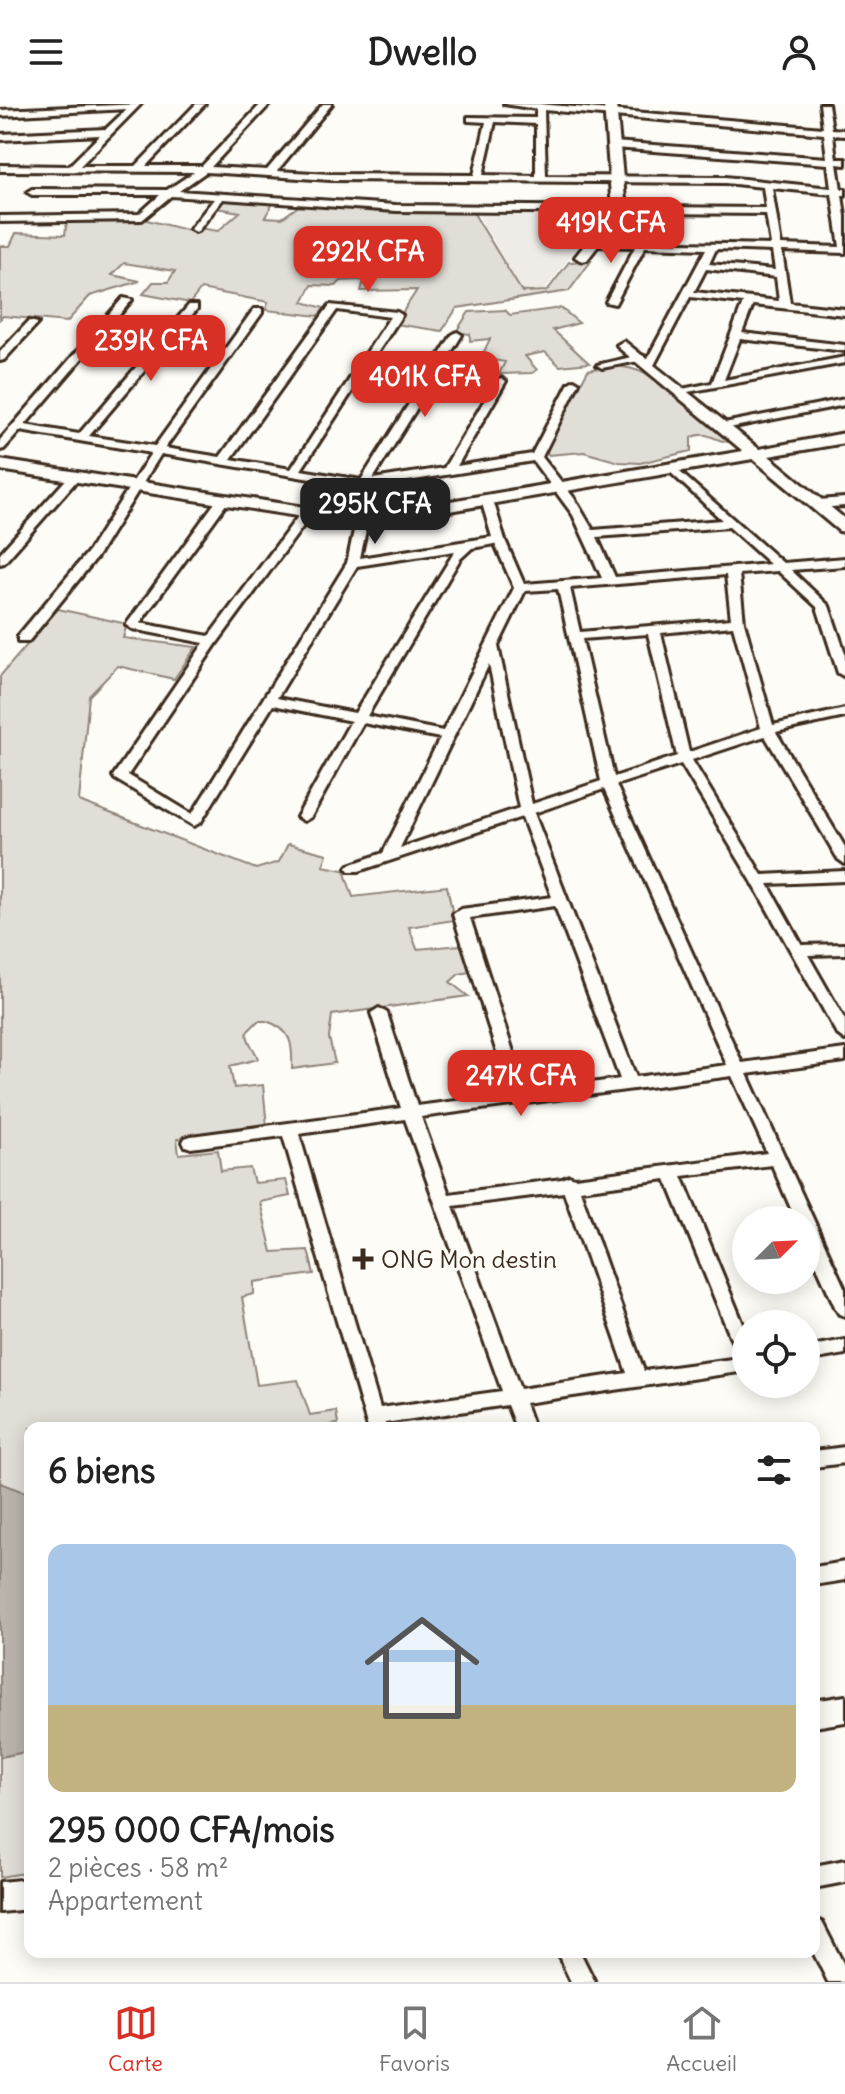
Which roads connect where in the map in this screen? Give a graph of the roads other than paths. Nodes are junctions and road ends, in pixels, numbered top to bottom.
1 (201, 104) edge
2 (266, 104) edge
3 (328, 104) edge
4 (508, 104) edge
5 (824, 104) edge
6 (136, 105) edge
7 (540, 107) junction
8 (610, 109) edge
9 (0, 113) edge
10 (471, 119) dead end
11 (491, 120) junction
12 (540, 121) junction
13 (108, 132) junction
14 (827, 132) junction
15 (845, 133) edge
16 (0, 137) edge
17 (614, 145) junction
18 (832, 161) junction
19 (845, 162) edge
20 (73, 167) junction
21 (0, 168) edge
22 (139, 168) junction
23 (204, 169) junction
24 (270, 173) junction
25 (478, 178) junction
26 (541, 179) junction
27 (616, 179) junction
28 (767, 185) junction
29 (32, 192) dead end
30 (841, 192) edge
31 (168, 193) junction
32 (220, 197) junction
33 (619, 210) junction
34 (771, 211) junction
35 (843, 216) edge
36 (0, 219) edge
37 (195, 229) dead end
38 (594, 243) junction
39 (642, 244) junction
40 (713, 246) junction
41 (776, 248) junction
42 (845, 250) edge
43 (582, 257) dead end
44 (703, 266) junction
45 (780, 274) junction
46 (687, 294) junction
47 (127, 300) dead end
48 (749, 301) junction
49 (611, 302) dead end
50 (785, 305) junction
51 (193, 307) dead end
52 (258, 311) dead end
53 (845, 312) edge
54 (33, 323) dead end
55 (457, 335) dead end
56 (736, 335) junction
57 (624, 345) dead end
58 (845, 348) edge
59 (0, 358) edge
60 (845, 360) edge
61 (644, 362) junction
62 (602, 365) dead end
63 (501, 381) dead end
64 (574, 383) dead end
65 (717, 384) junction
66 (681, 392) junction
67 (845, 402) edge
68 (724, 426) junction
69 (15, 427) junction
70 (82, 437) junction
71 (845, 438) edge
72 (0, 447) edge
73 (159, 449) junction
74 (759, 453) junction
75 (536, 457) junction
76 (224, 460) junction
77 (0, 465) edge
78 (673, 469) junction
79 (449, 470) junction
80 (295, 471) junction
81 (75, 476) junction
82 (364, 484) junction
83 (136, 486) junction
84 (564, 488) junction
85 (223, 500) junction
86 (487, 500) junction
87 (845, 502) edge
88 (818, 504) junction
89 (306, 514) junction
90 (362, 521) junction
91 (733, 523) junction
92 (845, 527) edge
93 (592, 534) junction
94 (499, 540) junction
95 (468, 545) junction
96 (0, 560) edge
97 (845, 562) edge
98 (353, 563) junction
99 (781, 567) junction
100 (732, 571) junction
101 (610, 581) junction
102 (563, 585) junction
103 (520, 588) junction
104 (738, 622) junction
105 (653, 628) junction
106 (575, 636) junction
107 (23, 639) dead end
108 (212, 641) junction
109 (492, 646) junction
110 (845, 673) edge
111 (268, 700) junction
112 (845, 713) edge
113 (359, 718) junction
114 (768, 730) junction
115 (448, 736) junction
116 (684, 758) junction
117 (608, 782) junction
118 (526, 810) junction
119 (304, 817) dead end
120 (389, 856) junction
121 (845, 859) edge
122 (354, 868) dead end
123 (845, 876) edge
124 (758, 880) junction
125 (560, 901) junction
126 (845, 949) edge
127 (797, 950) junction
128 (379, 1013) dead end
129 (845, 1034) edge
130 (845, 1055) edge
131 (737, 1069) junction
132 (630, 1083) junction
133 (520, 1098) junction
134 (411, 1113) junction
135 (289, 1129) junction
136 (191, 1142) dead end
137 (777, 1158) junction
138 (671, 1171) junction
139 (569, 1182) junction
140 (442, 1201) junction
141 (799, 1206) edge
142 (820, 1253) edge
143 (845, 1309) edge
144 (732, 1319) edge
145 (845, 1347) edge
146 (820, 1351) edge
147 (732, 1366) edge
148 (638, 1379) junction
149 (514, 1398) junction
150 (375, 1422) edge
151 (381, 1422) edge
152 (523, 1422) edge
153 (845, 1455) edge
154 (820, 1458) edge
155 (845, 1571) edge
156 (820, 1575) edge
157 (845, 1709) edge
158 (820, 1713) edge
159 (845, 1871) edge
160 (820, 1876) edge
161 (24, 1895) edge
162 (0, 1897) edge
163 (820, 1942) edge
164 (575, 1958) edge
165 (583, 1982) edge
166 (840, 1982) edge

1 - 22 street
2 - 23 street
3 - 24 street
4 - 7 street
5 - 14 street
6 - 9 street
6 - 13 street
7 - 8 street
7 - 12 street
8 - 14 street
8 - 17 street
10 - 11 street
11 - 12 street
11 - 25 street
12 - 26 street
13 - 16 street
13 - 20 street
14 - 15 street
14 - 18 street
17 - 18 street
17 - 27 street
18 - 19 street
18 - 30 street
20 - 21 street
20 - 22 street
22 - 23 street
23 - 24 street
23 - 31 street
24 - 25 street
25 - 26 street
26 - 27 street
27 - 28 street
27 - 33 street
28 - 30 street
28 - 34 street
29 - 31 street
30 - 35 street
31 - 32 street
31 - 36 street
32 - 33 street
32 - 37 street
33 - 34 street
33 - 38 street
34 - 41 street
35 - 42 street
38 - 39 street
38 - 43 street
39 - 40 street
39 - 49 street
40 - 41 street
40 - 44 street
41 - 42 street
41 - 45 street
44 - 45 street
44 - 46 street
45 - 50 street
46 - 48 street
46 - 61 street
47 - 69 street
48 - 50 street
48 - 56 street
50 - 53 street
51 - 70 street
52 - 73 street
54 - 59 street
55 - 82 street
56 - 58 street
56 - 65 street
57 - 61 street
60 - 65 street
61 - 62 street
61 - 66 street
63 - 79 street
64 - 75 street
65 - 66 street
66 - 68 street
67 - 68 street
68 - 74 street
69 - 70 street
69 - 72 street
70 - 73 street
71 - 74 street
73 - 76 street
73 - 83 street
74 - 78 street
74 - 88 street
75 - 79 street
75 - 84 street
76 - 80 street
76 - 80 street
77 - 81 street
78 - 84 street
78 - 91 street
79 - 82 street
80 - 82 street
81 - 83 street
81 - 96 street
82 - 90 street
83 - 85 street
83 - 107 street
84 - 86 street
84 - 93 street
85 - 89 street
85 - 108 street
86 - 90 street
86 - 94 street
87 - 88 street
88 - 92 street
89 - 90 street
89 - 108 street
90 - 98 street
91 - 93 street
91 - 99 street
93 - 101 street
94 - 95 street
94 - 103 street
95 - 98 street
95 - 113 street
97 - 99 street
98 - 111 street
99 - 100 street
99 - 110 street
100 - 101 street
100 - 104 street
101 - 102 street
102 - 103 street
102 - 106 street
103 - 109 street
104 - 105 street
104 - 114 street
105 - 106 street
105 - 116 street
106 - 117 street
108 - 111 street
109 - 115 street
109 - 118 street
111 - 113 street
112 - 114 street
113 - 115 street
113 - 119 street
114 - 116 street
114 - 121 street
115 - 120 street
116 - 117 street
116 - 124 street
117 - 118 street
117 - 131 street
118 - 120 street
118 - 125 street
120 - 122 street
123 - 124 street
124 - 127 street
125 - 132 street
125 - 133 street
126 - 127 street
127 - 129 street
128 - 134 street
130 - 131 street
131 - 132 street
131 - 137 street
132 - 133 street
133 - 134 street
134 - 135 street
134 - 140 street
135 - 136 street
135 - 150 street
137 - 138 street
137 - 141 street
138 - 139 street
138 - 144 street
139 - 140 street
139 - 148 street
140 - 149 street
142 - 143 street
145 - 146 street
147 - 148 street
148 - 149 street
149 - 151 street
149 - 152 street
153 - 154 street
155 - 156 street
157 - 158 street
159 - 160 street
161 - 162 street
163 - 166 street
164 - 165 street

